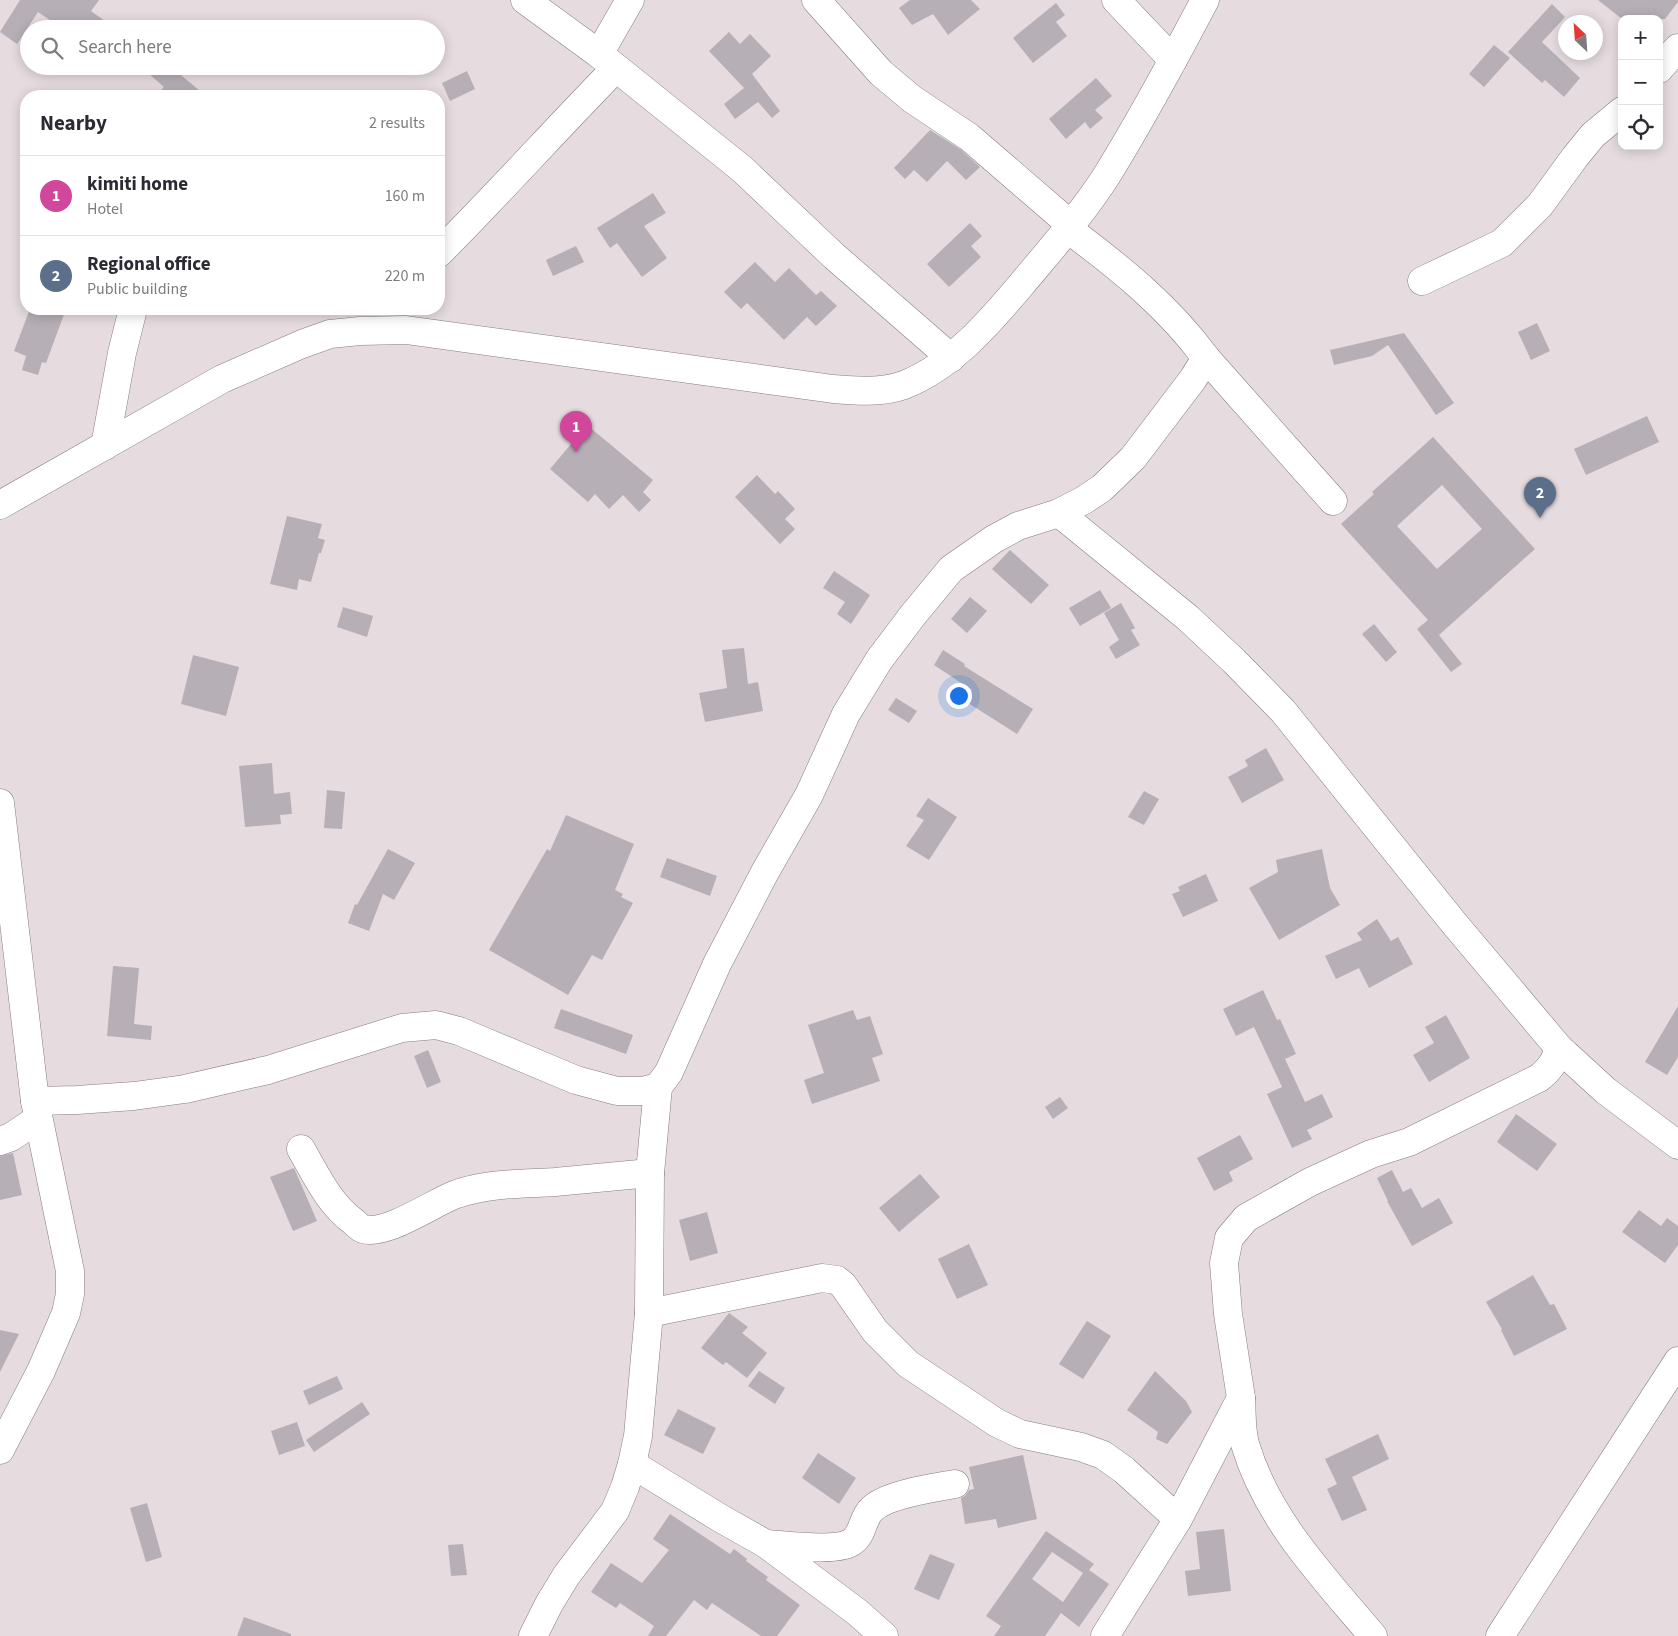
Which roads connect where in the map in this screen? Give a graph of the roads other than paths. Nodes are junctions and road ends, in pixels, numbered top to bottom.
1 (525, 0) edge
2 (630, 0) edge
3 (816, 0) edge
4 (1116, 0) edge
5 (1206, 0) edge
6 (1678, 48) edge
7 (1173, 60) junction
8 (608, 61) junction
9 (1663, 65) edge
10 (1618, 114) edge
11 (1070, 227) junction
12 (445, 247) edge
13 (1422, 281) dead end
14 (132, 315) edge
15 (377, 315) edge
16 (360, 331) junction
17 (951, 358) junction
18 (1206, 358) junction
19 (105, 446) junction
20 (1333, 502) dead end
21 (0, 505) edge
22 (1059, 513) junction
23 (0, 803) edge
24 (1560, 1048) junction
25 (658, 1087) junction
26 (36, 1110) junction
27 (0, 1141) edge
28 (1678, 1145) edge
29 (301, 1149) dead end
30 (650, 1172) junction
31 (649, 1313) junction
32 (1678, 1361) edge
33 (1241, 1398) junction
34 (0, 1450) edge
35 (632, 1464) junction
36 (955, 1484) dead end
37 (1178, 1519) junction
38 (766, 1544) junction
39 (532, 1636) edge
40 (884, 1636) edge
41 (1105, 1636) edge
42 (1374, 1636) edge
43 (1500, 1636) edge

1 - 8 street
2 - 8 street
3 - 11 street
4 - 7 street
5 - 7 street
6 - 9 street
7 - 11 street
8 - 12 street
8 - 17 street
10 - 13 street
11 - 17 street
11 - 18 street
14 - 19 street
15 - 16 street
16 - 17 street
16 - 19 street
18 - 20 street
18 - 22 street
19 - 21 street
22 - 24 street
22 - 25 street
23 - 26 street
24 - 28 street
24 - 33 street
25 - 26 street
25 - 30 street
26 - 27 street
26 - 34 street
29 - 30 street
30 - 31 street
31 - 35 street
31 - 37 street
32 - 43 street
33 - 37 street
33 - 42 street
35 - 38 street
35 - 39 street
36 - 38 street
37 - 41 street
38 - 40 street

